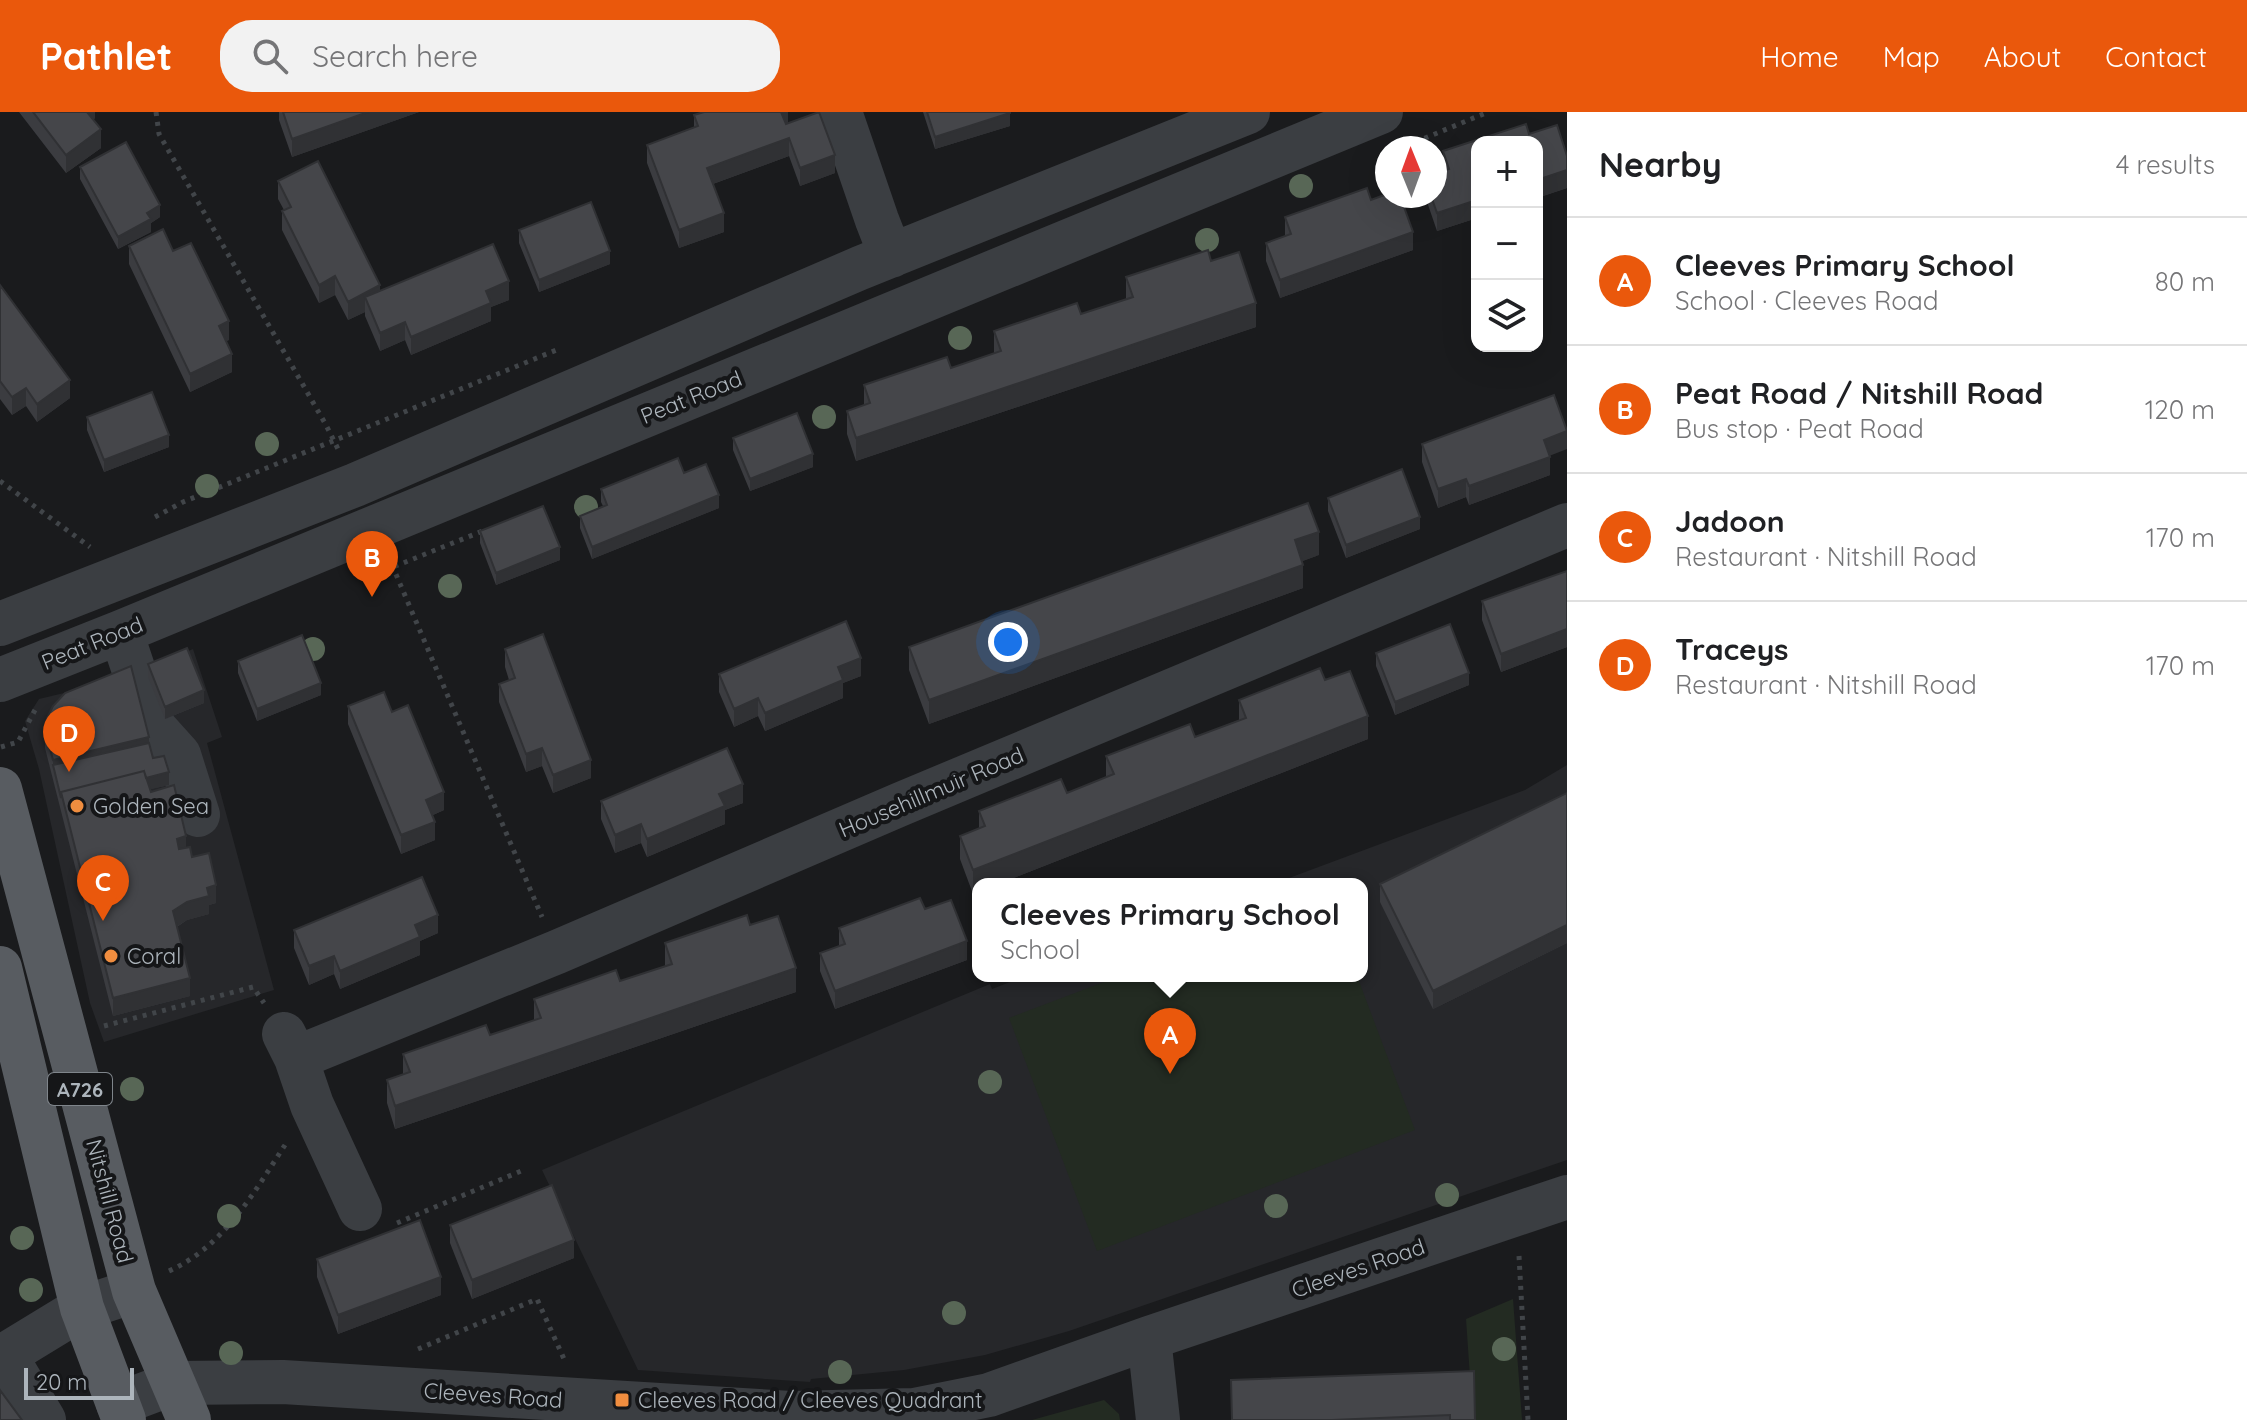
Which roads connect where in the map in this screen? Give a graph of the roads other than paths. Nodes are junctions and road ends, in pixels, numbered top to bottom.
1 (840, 112) edge
2 (1248, 112) edge
3 (1381, 112) edge
4 (891, 256) junction
5 (1567, 525) edge
6 (0, 624) edge
7 (121, 632) junction
8 (0, 680) edge
9 (0, 789) edge
10 (198, 815) dead end
11 (0, 968) edge
12 (1567, 1197) edge
13 (360, 1209) road end
14 (151, 1281) junction
15 (82, 1308) junction
16 (1149, 1338) junction
17 (2, 1356) edge
18 (182, 1402) edge
19 (586, 1407) edge
20 (121, 1412) edge
21 (791, 1417) edge
22 (44, 1420) edge
23 (1158, 1420) edge

1 - 4 street
2 - 4 street
3 - 7 street, Peat Road
4 - 6 street
5 - 13 street, Househillmuir Road
7 - 8 street, Peat Road
7 - 10 street
9 - 14 main road, Nitshill Road / A726
11 - 15 main road, A726
12 - 16 street, Cleeves Road
14 - 15 street
14 - 18 main road, Nitshill Road / A726
15 - 17 street
15 - 20 main road, A726
16 - 21 street, Cleeves Road
16 - 23 street
17 - 22 street
18 - 19 street, Cleeves Road
18 - 20 street, Cleeves Road
19 - 21 street, Cleeves Road

